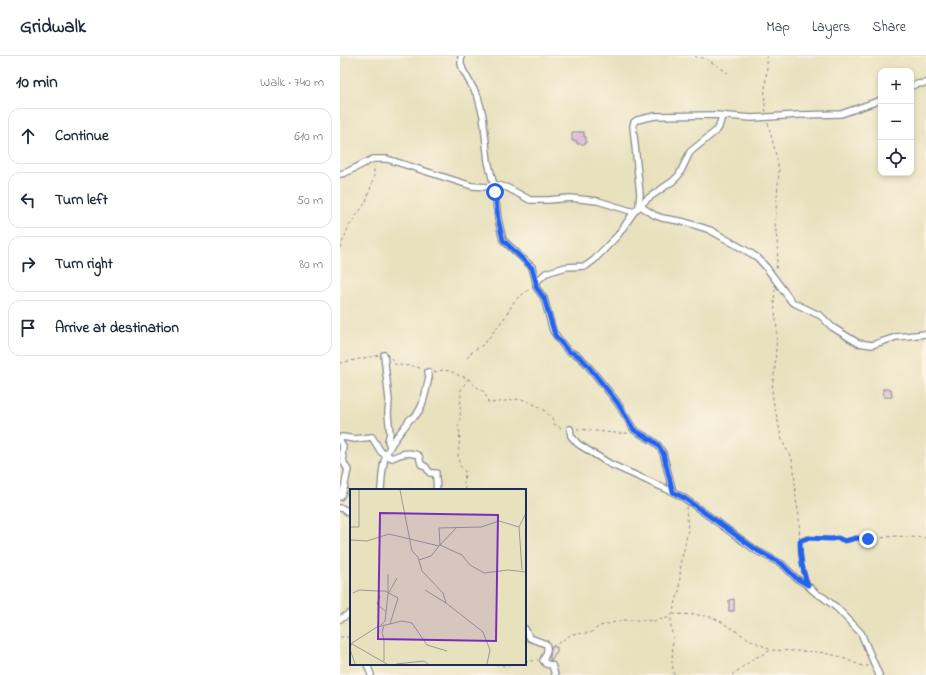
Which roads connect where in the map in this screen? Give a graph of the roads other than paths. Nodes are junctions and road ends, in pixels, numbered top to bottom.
1 (461, 56) edge
2 (926, 83) edge
3 (914, 85) edge
4 (878, 101) edge
5 (722, 116) junction
6 (340, 174) edge
7 (494, 184) junction
8 (639, 205) junction
9 (634, 212) junction
10 (536, 285) junction
11 (926, 334) edge
12 (384, 355) road end
13 (428, 372) road end
14 (570, 429) road end
15 (340, 440) edge
16 (390, 446) junction
17 (386, 455) junction
18 (381, 489) edge
19 (436, 489) edge
20 (673, 492) junction
21 (340, 497) edge
22 (340, 508) edge
23 (350, 514) edge
24 (350, 614) edge
25 (340, 619) edge
26 (526, 631) edge
27 (367, 665) edge
28 (371, 675) edge
29 (556, 675) edge
30 (879, 675) edge

1 - 7 street
2 - 3 street
4 - 5 street
5 - 8 street
5 - 8 street
6 - 7 street
7 - 9 street
7 - 10 street
8 - 9 street
8 - 11 street
9 - 10 street
10 - 20 street
12 - 16 street
13 - 16 street
14 - 20 street
15 - 17 street
15 - 21 street
16 - 17 street
17 - 18 street
17 - 19 street
20 - 30 street
22 - 23 street
24 - 25 street
26 - 29 street
27 - 28 street

